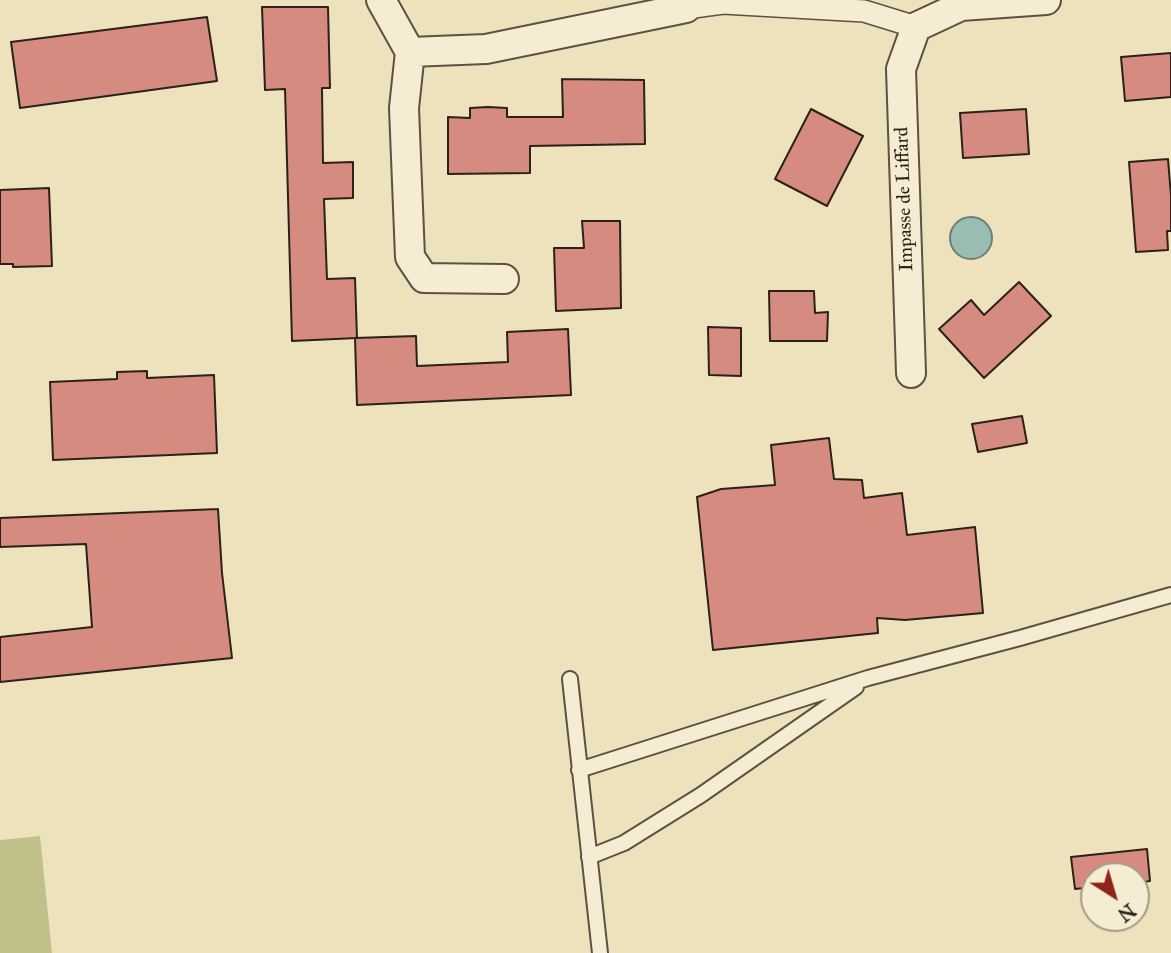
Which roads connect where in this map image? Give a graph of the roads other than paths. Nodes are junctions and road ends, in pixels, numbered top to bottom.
1 (381, 0) edge
2 (1046, 0) edge
3 (686, 4) edge
4 (916, 27) junction
5 (410, 52) junction
6 (504, 279) dead end
7 (911, 373) dead end
8 (1171, 595) edge
9 (868, 678) junction
10 (569, 679) dead end
11 (579, 770) junction
12 (589, 857) junction
13 (600, 953) edge

1 - 5 street
2 - 4 street
3 - 4 street
3 - 5 street
4 - 7 street, Impasse de Liffard
5 - 6 street
8 - 9 lane
9 - 11 lane
9 - 12 lane
10 - 11 lane
11 - 12 lane
12 - 13 lane

